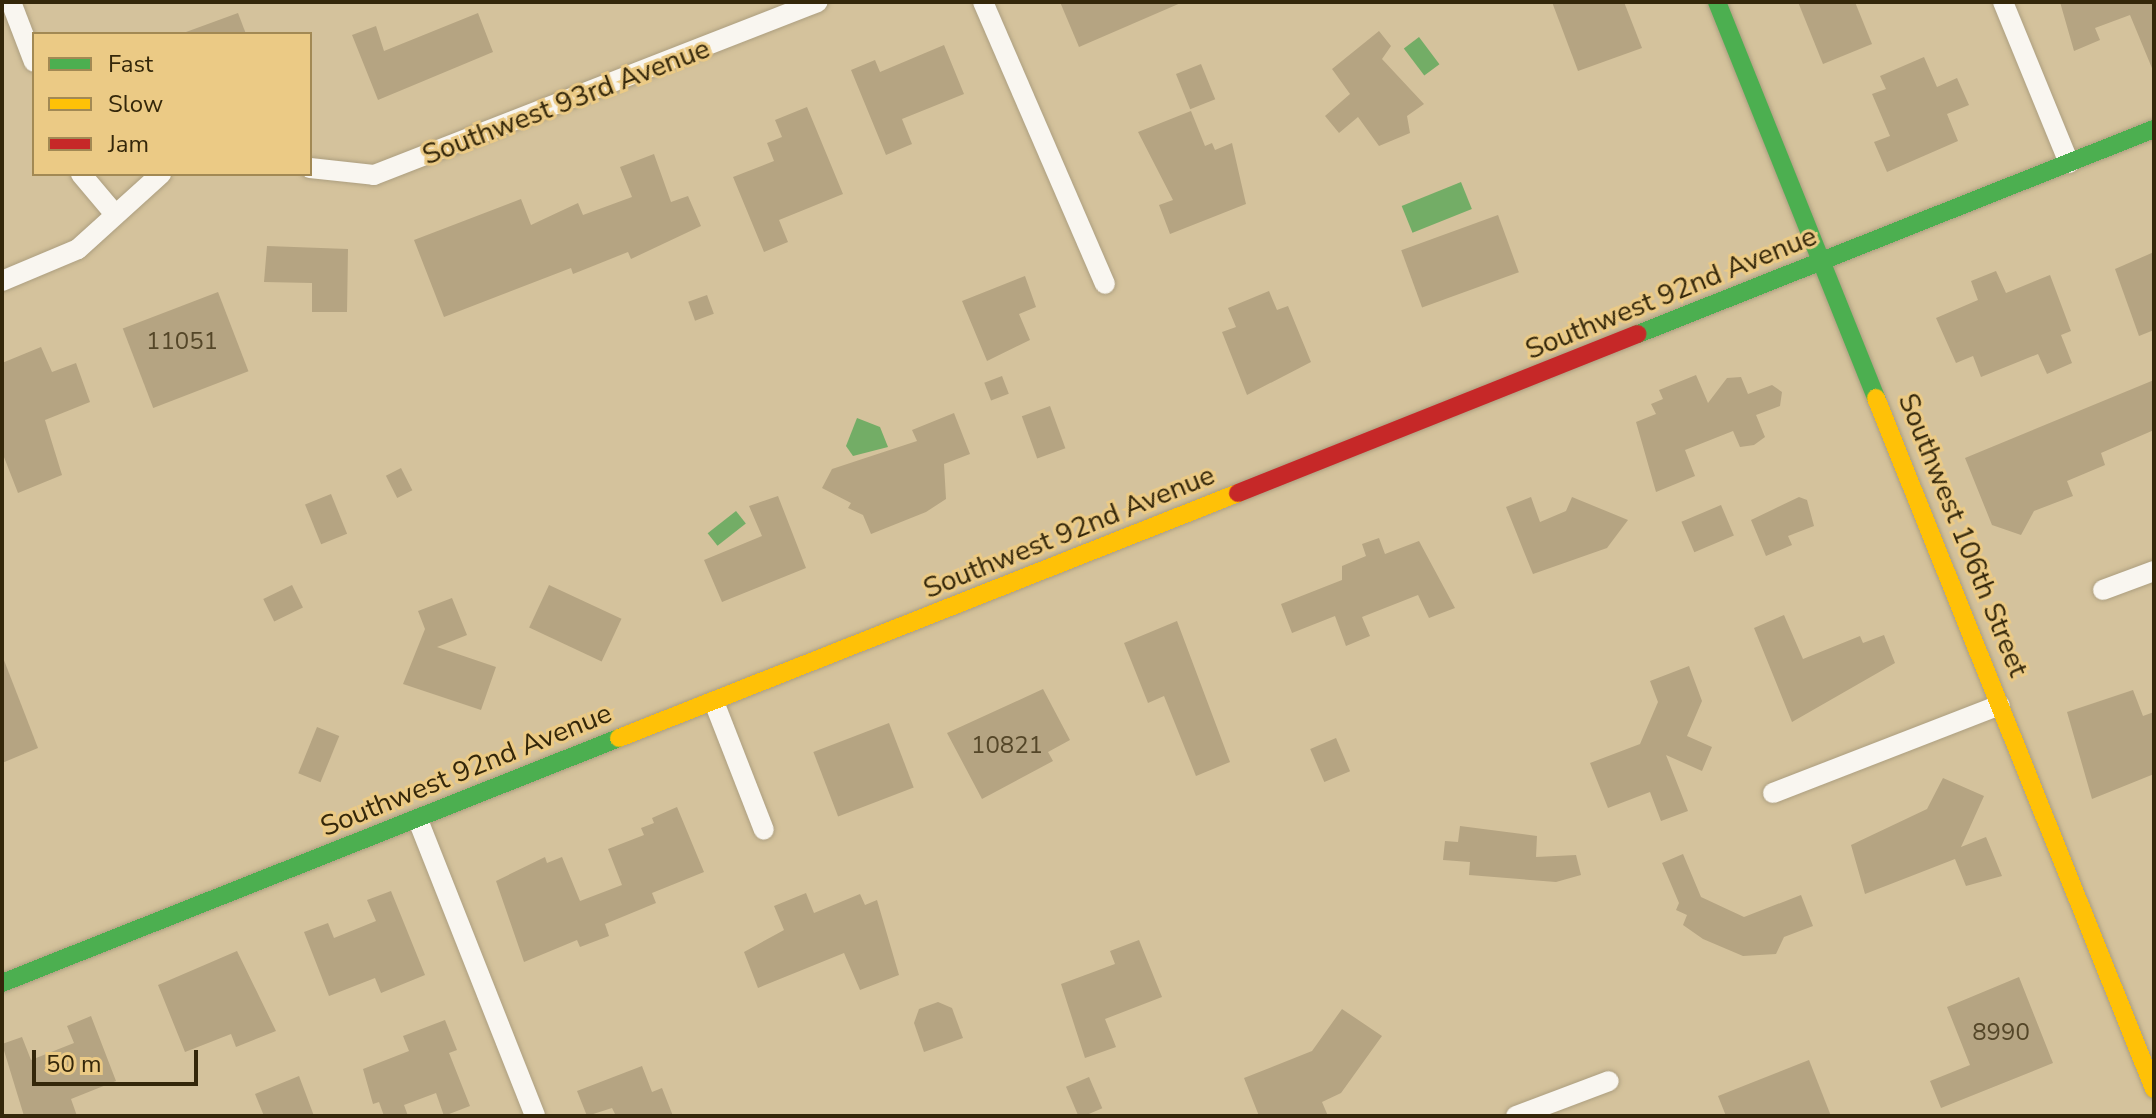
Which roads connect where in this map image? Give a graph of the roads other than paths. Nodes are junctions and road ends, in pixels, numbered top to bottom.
1 (11, 2) edge
2 (817, 2) edge
3 (983, 2) edge
4 (1717, 2) edge
5 (2003, 2) edge
6 (32, 57) edge
7 (2154, 129) edge
8 (2069, 163) junction
9 (312, 168) edge
10 (83, 176) edge
11 (159, 176) edge
12 (114, 213) junction
13 (1825, 262) junction
14 (2, 281) edge
15 (1105, 284) dead end
16 (2154, 571) edge
17 (2103, 590) dead end
18 (714, 702) junction
19 (2000, 705) junction
20 (1773, 793) dead end
21 (418, 820) junction
22 (764, 830) dead end
23 (2, 983) edge
24 (1609, 1081) dead end
25 (2154, 1089) edge
26 (535, 1116) edge
27 (1516, 1116) edge

1 - 6 street
2 - 9 street, Southwest 93rd Avenue
3 - 15 street
4 - 13 street, Southwest 106th Street
5 - 8 street
7 - 8 street, Southwest 92nd Avenue
8 - 13 street, Southwest 92nd Avenue
10 - 12 street
11 - 12 street
12 - 14 street
13 - 18 street, Southwest 92nd Avenue
13 - 19 street, Southwest 106th Street
16 - 17 street
18 - 21 street, Southwest 92nd Avenue
18 - 22 street
19 - 20 street
19 - 25 street, Southwest 106th Street
21 - 23 street, Southwest 92nd Avenue
21 - 26 street
24 - 27 street

